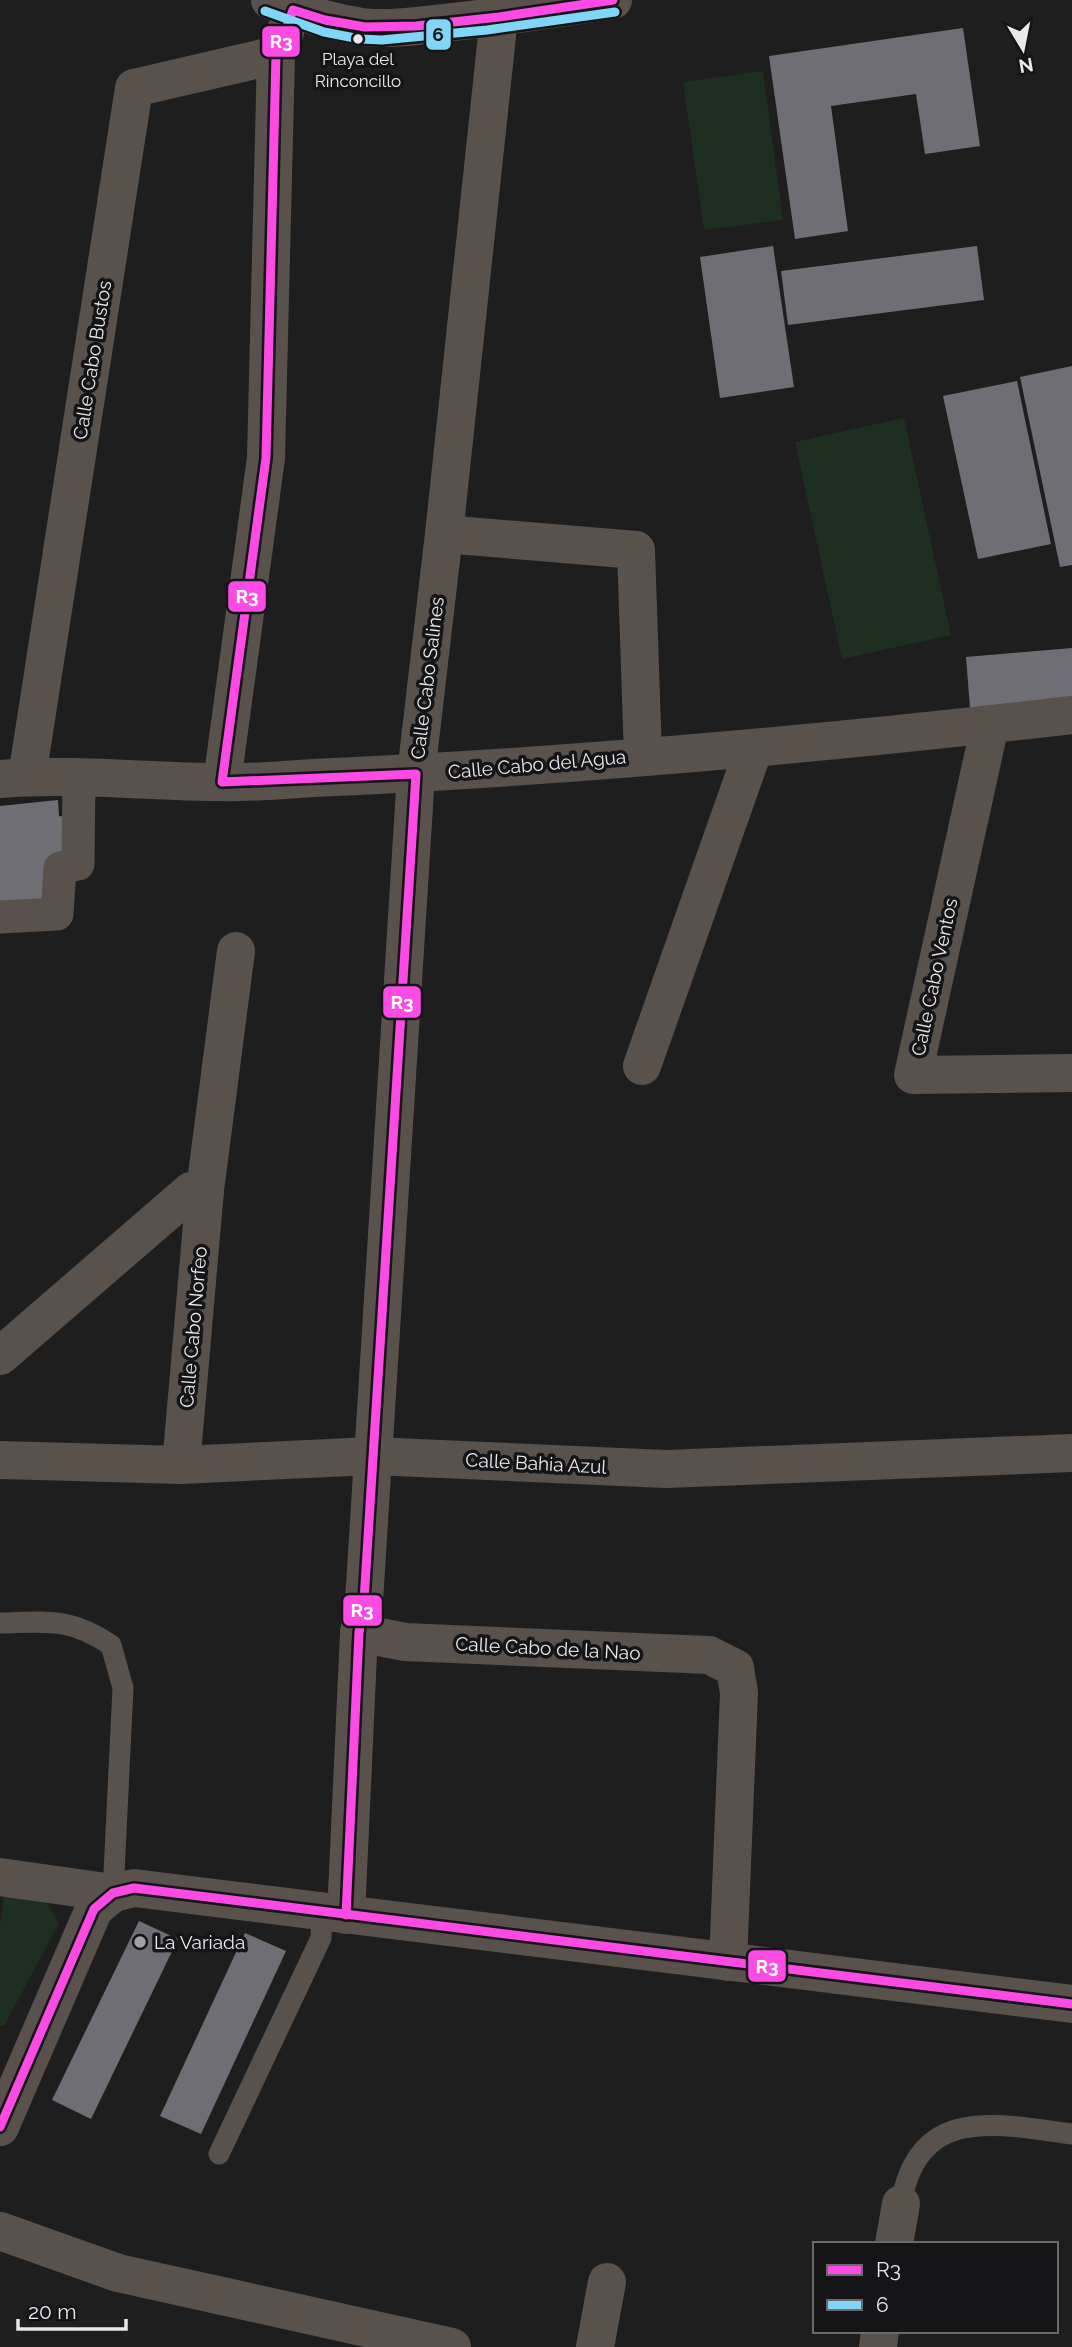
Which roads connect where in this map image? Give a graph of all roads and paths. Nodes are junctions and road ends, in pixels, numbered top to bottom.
1 (612, 0) edge
2 (282, 5) edge
3 (497, 9) edge
4 (276, 55) junction
5 (444, 534) junction
6 (1072, 715) edge
7 (990, 725) junction
8 (754, 748) junction
9 (643, 756) junction
10 (416, 774) junction
11 (79, 777) junction
12 (13, 778) edge
13 (222, 782) junction
14 (0, 917) edge
15 (236, 951) dead end
16 (642, 1066) dead end
17 (1072, 1073) edge
18 (205, 1190) junction
19 (0, 1356) edge
20 (1072, 1453) edge
21 (373, 1456) junction
22 (0, 1460) edge
23 (181, 1465) junction
24 (0, 1623) edge
25 (359, 1633) junction
26 (0, 1877) edge
27 (113, 1893) junction
28 (334, 1914) junction
29 (728, 1962) junction
30 (1072, 2004) edge
31 (0, 2127) edge
32 (1072, 2134) edge
33 (219, 2154) dead end
34 (901, 2204) joint
35 (0, 2231) edge
36 (894, 2242) edge
37 (607, 2282) dead end
38 (452, 2347) edge
39 (595, 2347) edge

1 - 3 street
2 - 3 street
2 - 4 street
3 - 5 street, Calle Cabo Salines
4 - 12 street, Calle Cabo Bustos
4 - 13 street
5 - 9 street
5 - 10 street, Calle Cabo Salines
6 - 7 street, Calle Cabo del Agua
7 - 8 street, Calle Cabo del Agua
7 - 17 street, Calle Cabo Ventos
8 - 9 street, Calle Cabo del Agua
8 - 16 street
9 - 10 street, Calle Cabo del Agua
10 - 13 street, Calle Cabo del Agua
10 - 21 street, Calle Cabo Salines
11 - 12 street, Calle Cabo del Agua
11 - 13 street, Calle Cabo del Agua
11 - 14 street
15 - 18 street, Calle Cabo Norfeo
18 - 19 street
18 - 23 street, Calle Cabo Norfeo
20 - 21 street, Calle Bahia Azul
21 - 23 street, Calle Bahia Azul
21 - 25 street, Calle Cabo Salines
22 - 23 street, Calle Bahia Azul
24 - 27 lane
25 - 28 street, Calle Cabo Salines
25 - 29 street, Calle Cabo de la Nao
26 - 27 street
27 - 28 street
27 - 31 street
28 - 29 street
28 - 33 lane
29 - 30 street
32 - 34 lane
34 - 36 street
35 - 38 street
37 - 39 street

